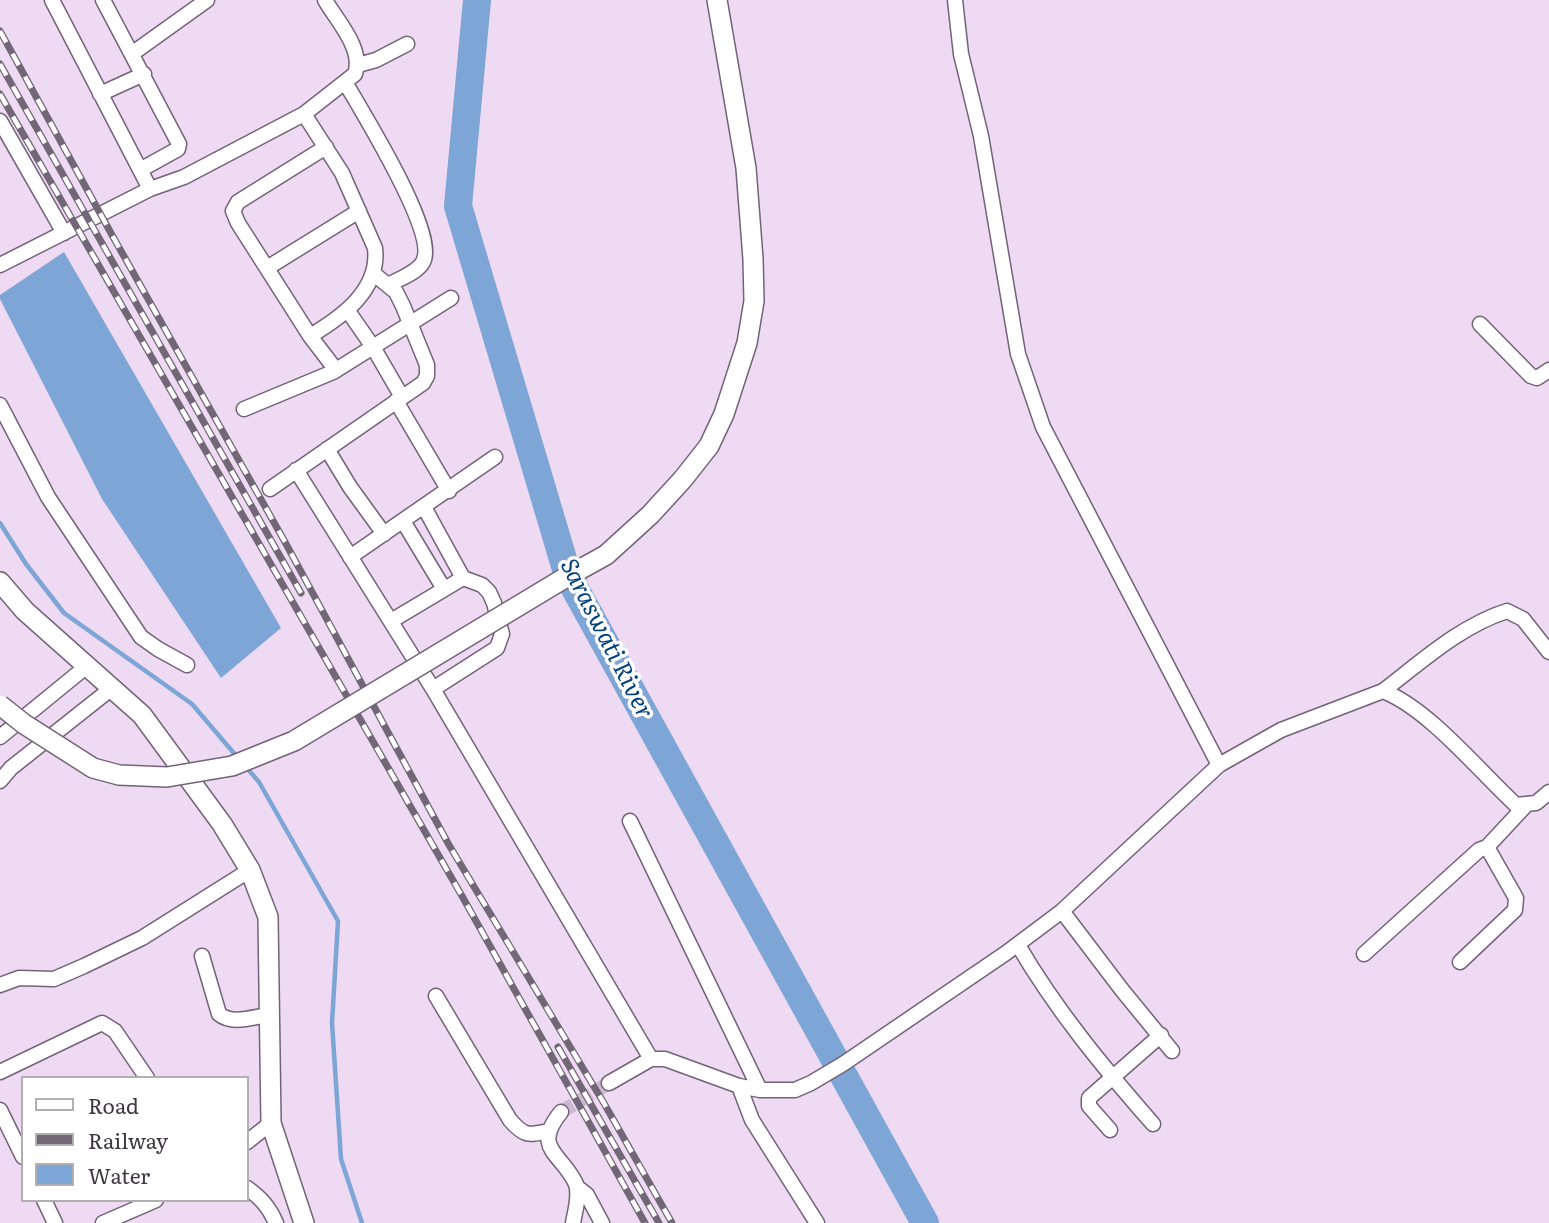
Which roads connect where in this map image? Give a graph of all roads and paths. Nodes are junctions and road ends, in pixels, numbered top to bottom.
1 (52, 0) edge
2 (103, 0) edge
3 (208, 0) edge
4 (325, 0) edge
5 (717, 0) edge
6 (955, 0) edge
7 (407, 44) dead end
8 (133, 53) junction
9 (358, 65) junction
10 (144, 74) junction
11 (345, 82) junction
12 (100, 94) junction
13 (304, 114) junction
14 (0, 121) edge
15 (326, 147) junction
16 (141, 170) junction
17 (150, 189) junction
18 (359, 211) junction
19 (64, 233) junction
20 (0, 265) edge
21 (267, 268) junction
22 (374, 275) junction
23 (388, 285) junction
24 (451, 298) dead end
25 (348, 311) junction
26 (409, 324) junction
27 (1480, 324) dead end
28 (310, 336) junction
29 (373, 347) junction
30 (335, 370) junction
31 (1549, 370) edge
32 (399, 399) junction
33 (0, 405) edge
34 (244, 409) dead end
35 (327, 449) junction
36 (495, 457) dead end
37 (296, 470) junction
38 (270, 489) dead end
39 (449, 491) junction
40 (424, 507) junction
41 (403, 522) junction
42 (384, 534) junction
43 (350, 557) junction
44 (463, 578) junction
45 (0, 582) edge
46 (444, 589) junction
47 (391, 621) junction
48 (1549, 652) edge
49 (187, 665) dead end
50 (87, 667) junction
51 (112, 688) junction
52 (433, 689) junction
53 (1383, 691) junction
54 (0, 705) edge
55 (0, 737) edge
56 (1219, 765) junction
57 (0, 781) edge
58 (1547, 800) edge
59 (1527, 804) junction
60 (630, 821) dead end
61 (1487, 847) junction
62 (250, 870) junction
63 (1062, 911) junction
64 (1017, 944) junction
65 (1364, 954) dead end
66 (202, 956) dead end
67 (1460, 962) dead end
68 (1, 980) edge
69 (436, 996) dead end
70 (269, 1015) junction
71 (1161, 1035) junction
72 (1172, 1051) dead end
73 (651, 1059) junction
74 (0, 1072) edge
75 (146, 1076) edge
76 (1112, 1078) junction
77 (609, 1083) tunnel mouth
78 (739, 1086) junction
79 (760, 1090) junction
80 (0, 1110) edge
81 (561, 1112) tunnel mouth
82 (271, 1123) junction
83 (1153, 1124) dead end
84 (1110, 1129) dead end
85 (549, 1131) junction
86 (248, 1141) edge
87 (21, 1153) edge
88 (577, 1187) junction
89 (248, 1189) edge
90 (45, 1202) edge
91 (151, 1202) edge
92 (55, 1223) edge
93 (103, 1223) edge
94 (276, 1223) edge
95 (304, 1223) edge
96 (573, 1223) edge
97 (603, 1223) edge
98 (817, 1223) edge

1 - 12 street
2 - 8 street
3 - 8 street
4 - 9 street
5 - 54 street, bridge
6 - 56 street
7 - 9 street
8 - 10 street
9 - 11 street
10 - 12 street
10 - 16 street
11 - 13 street
11 - 23 street
12 - 16 street
13 - 15 street
13 - 17 street
14 - 19 street
15 - 18 street
15 - 21 street
16 - 17 street
17 - 19 street
18 - 21 street
18 - 22 street
19 - 20 street
21 - 28 street
22 - 23 street
22 - 25 street
23 - 26 street
24 - 26 street
25 - 28 street
25 - 29 street
26 - 29 street
26 - 32 street
27 - 31 street
28 - 30 street
29 - 30 street
29 - 32 street
30 - 34 street
32 - 35 street
32 - 39 street
33 - 49 street
35 - 37 street
35 - 42 street
36 - 39 street
37 - 38 street
37 - 43 street
39 - 40 street
40 - 41 street
40 - 44 street
41 - 42 street
41 - 46 street
42 - 43 street
43 - 47 street
44 - 46 street
44 - 52 street
45 - 50 street
46 - 47 street
47 - 52 street
48 - 53 street
50 - 51 street
50 - 55 street
51 - 57 street
51 - 62 street
52 - 73 street
53 - 56 street
53 - 59 street
56 - 63 street
58 - 59 street
59 - 61 street
60 - 79 street
61 - 65 street
61 - 67 street
62 - 68 street
62 - 70 street
63 - 64 street
63 - 71 street
64 - 76 street
64 - 79 street
66 - 70 street
69 - 85 street
70 - 82 street
71 - 72 street
71 - 76 street
73 - 77 street
73 - 78 street
74 - 75 street
76 - 83 street
76 - 84 street
78 - 79 street
78 - 98 street
80 - 87 street
81 - 85 street
82 - 86 street
82 - 95 street
85 - 88 street
88 - 96 street
88 - 97 street
89 - 94 street
90 - 92 street
91 - 93 street

